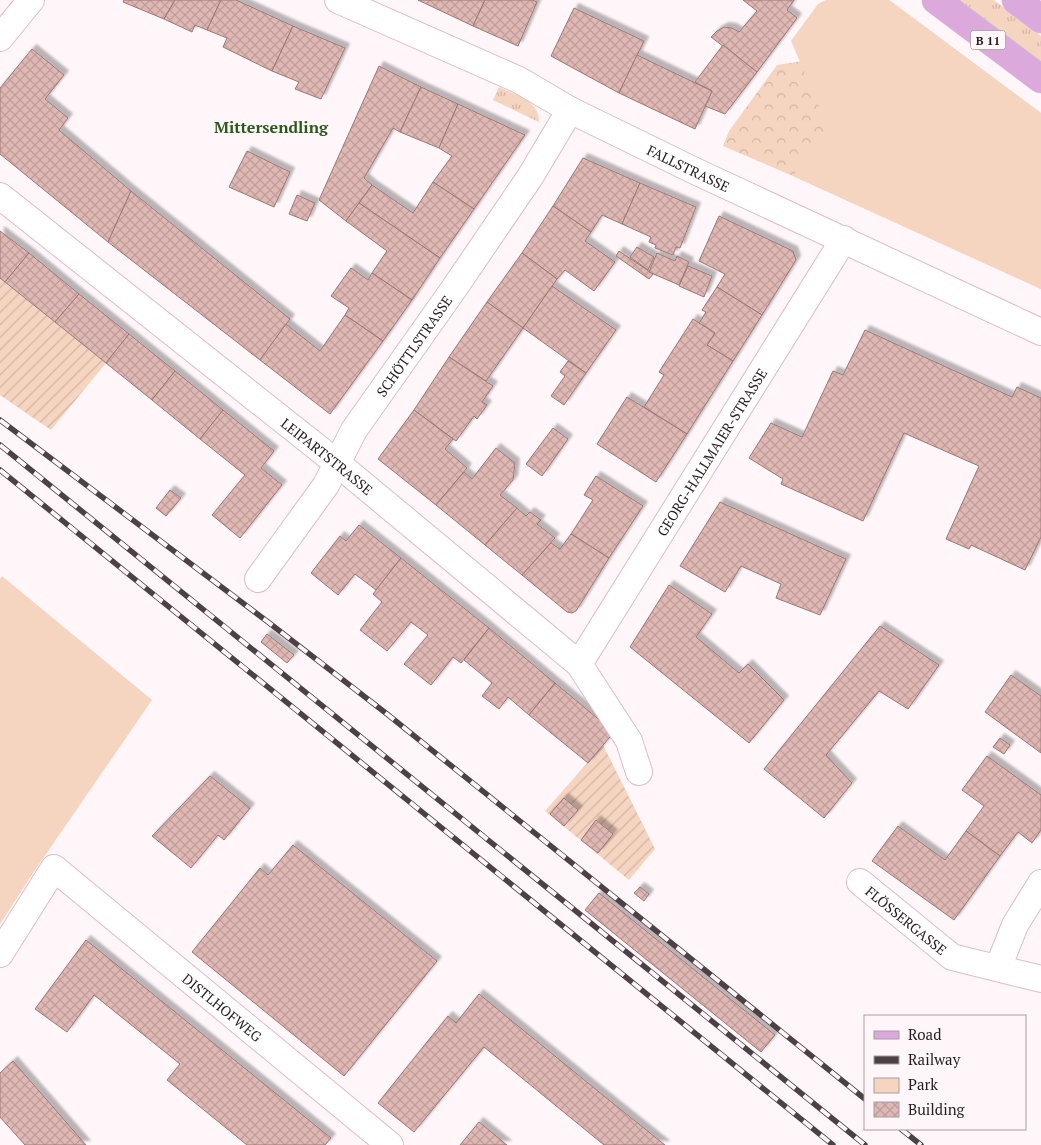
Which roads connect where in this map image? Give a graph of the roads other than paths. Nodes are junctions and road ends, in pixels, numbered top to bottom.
1 (31, 0) edge
2 (338, 0) edge
3 (936, 0) edge
4 (1016, 0) edge
5 (1041, 19) edge
6 (0, 38) edge
7 (1041, 80) edge
8 (570, 110) junction
9 (0, 196) edge
10 (844, 239) junction
11 (1041, 332) edge
12 (337, 464) junction
13 (258, 579) dead end
14 (579, 664) junction
15 (639, 772) dead end
16 (860, 882) dead end
17 (1041, 883) edge
18 (0, 954) edge
19 (998, 968) junction
20 (1041, 980) edge
21 (390, 1145) edge

1 - 6 street
2 - 8 street, FALLSTRASSE
3 - 7 main road, B 11
4 - 5 main road
8 - 10 street, FALLSTRASSE
8 - 12 street, SCHÖTTLSTRASSE
9 - 12 street, LEIPARTSTRASSE
10 - 11 street, FALLSTRASSE
10 - 14 street, GEORG-HALLMAIER-STRASSE
12 - 13 street, SCHÖTTLSTRASSE
12 - 14 street, LEIPARTSTRASSE
14 - 15 street, LEIPARTSTRASSE
16 - 19 street, FLÖSSERGASSE
17 - 19 street
18 - 21 street, DISTLHOFWEG
19 - 20 street, FLÖSSERGASSE

